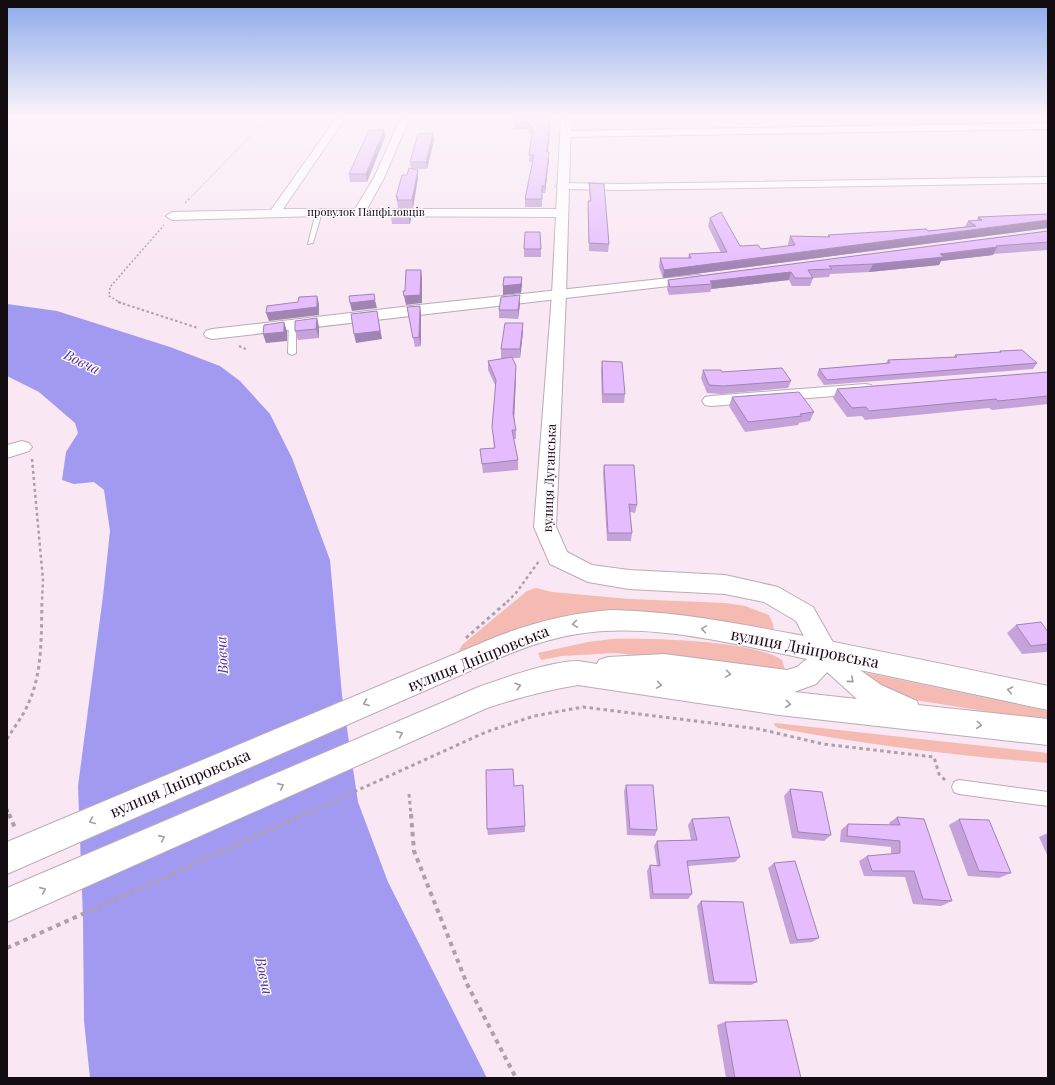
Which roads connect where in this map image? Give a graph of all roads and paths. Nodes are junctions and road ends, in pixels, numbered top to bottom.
1 (219, 168) edge
2 (308, 168) edge
3 (384, 168) edge
4 (563, 168) edge
5 (1048, 180) edge
6 (562, 186) junction
7 (319, 212) junction
8 (359, 212) junction
9 (561, 213) junction
10 (276, 214) junction
11 (172, 216) junction
12 (310, 243) dead end
13 (715, 277) edge
14 (559, 294) junction
15 (292, 323) junction
16 (212, 334) junction
17 (248, 350) dead end
18 (292, 353) dead end
19 (883, 387) edge
20 (711, 401) dead end
21 (14, 450) edge
22 (548, 541) junction
23 (825, 651) junction
24 (458, 664) junction
25 (578, 673) junction
26 (1048, 698) edge
27 (940, 722) junction
28 (1048, 732) edge
29 (7, 739) edge
30 (959, 787) joint
31 (409, 794) dead end
32 (1048, 799) edge
33 (7, 809) edge
34 (15, 828) dead end
35 (7, 858) edge
36 (7, 905) edge
37 (7, 948) edge
38 (516, 1078) edge

1 - 11 path
2 - 10 main road
3 - 8 main road
4 - 6 main road, вулиця Луганська
5 - 6 main road
6 - 9 main road, вулиця Луганська
7 - 8 main road, провулок Панфіловців
7 - 10 main road, провулок Панфіловців
7 - 12 lane
8 - 9 main road, провулок Панфіловців
9 - 14 main road, вулиця Луганська
10 - 11 main road, провулок Панфіловців
11 - 16 path
13 - 14 main road
14 - 15 main road
14 - 22 main road, вулиця Луганська
15 - 16 main road
15 - 18 lane
16 - 17 path
19 - 20 main road
21 - 29 path
22 - 23 main road, вулиця Луганська
22 - 24 path
23 -> 24 main road, вулиця Дніпровська
25 -> 23 main road
26 -> 23 main road, вулиця Дніпровська
23 -> 27 main road
24 -> 35 main road, вулиця Дніпровська
25 -> 27 main road
36 -> 25 main road
27 -> 28 main road
30 - 32 lane
30 - 37 path
31 - 38 path
33 - 34 path

